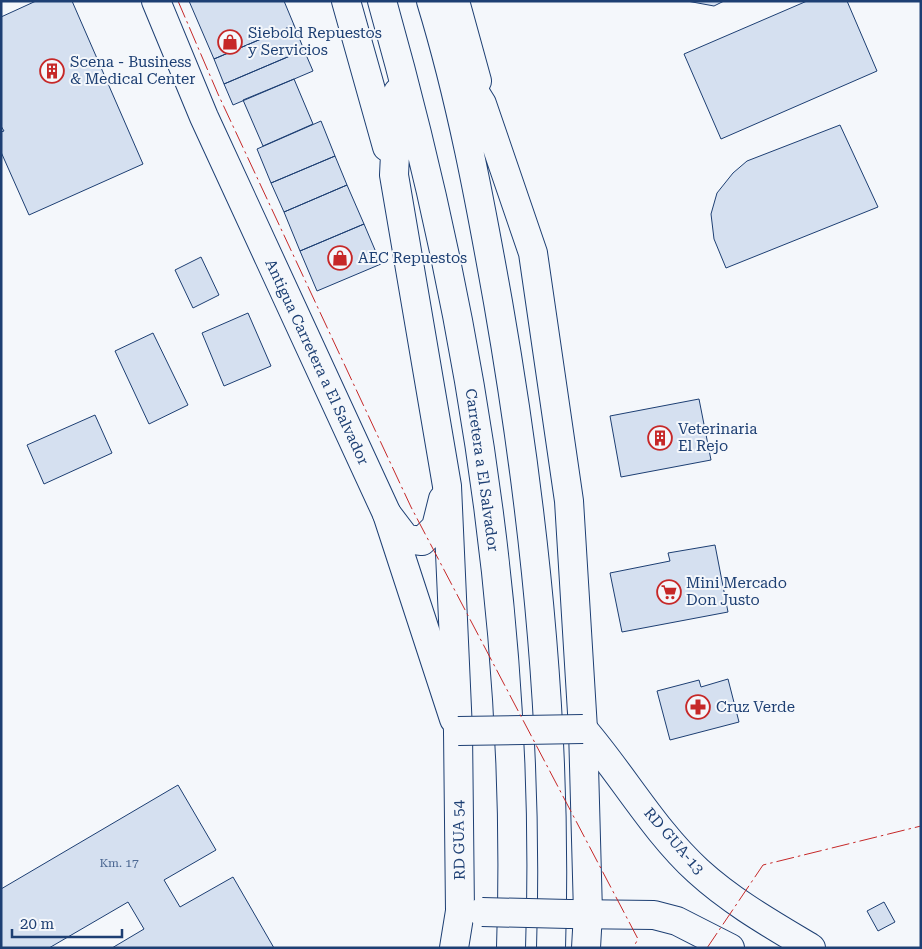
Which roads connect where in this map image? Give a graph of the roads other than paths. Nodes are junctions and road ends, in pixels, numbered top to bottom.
1 (156, 1) edge
2 (346, 1) edge
3 (382, 1) edge
4 (431, 1) edge
5 (455, 1) edge
6 (443, 40) junction
7 (399, 60) junction
8 (482, 104) junction
9 (394, 176) junction
10 (447, 486) junction
11 (386, 514) junction
12 (583, 728) junction
13 (458, 731) junction
14 (471, 911) junction
15 (578, 914) junction
16 (454, 948) edge
17 (511, 948) edge
18 (551, 948) edge
19 (586, 948) edge
20 (730, 948) edge
21 (811, 948) edge

1 - 11 main road, Antigua Carretera a El Salvador
2 - 9 main road
3 - 7 main road, Carretera a El Salvador
4 - 6 main road
5 - 8 main road
6 - 8 main road
6 - 18 main road
7 - 9 main road
7 - 17 main road, Carretera a El Salvador
8 - 12 main road
9 - 10 main road, RD GUA 54
10 - 11 main road
10 - 13 main road, RD GUA 54
11 - 13 main road, Antigua Carretera a El Salvador
12 - 13 main road, bridge
12 - 15 main road
12 - 21 main road, RD GUA-13
13 - 14 main road, RD GUA 54
14 - 15 main road, bridge
14 - 16 main road, RD GUA 54
15 - 19 main road
15 - 20 main road

